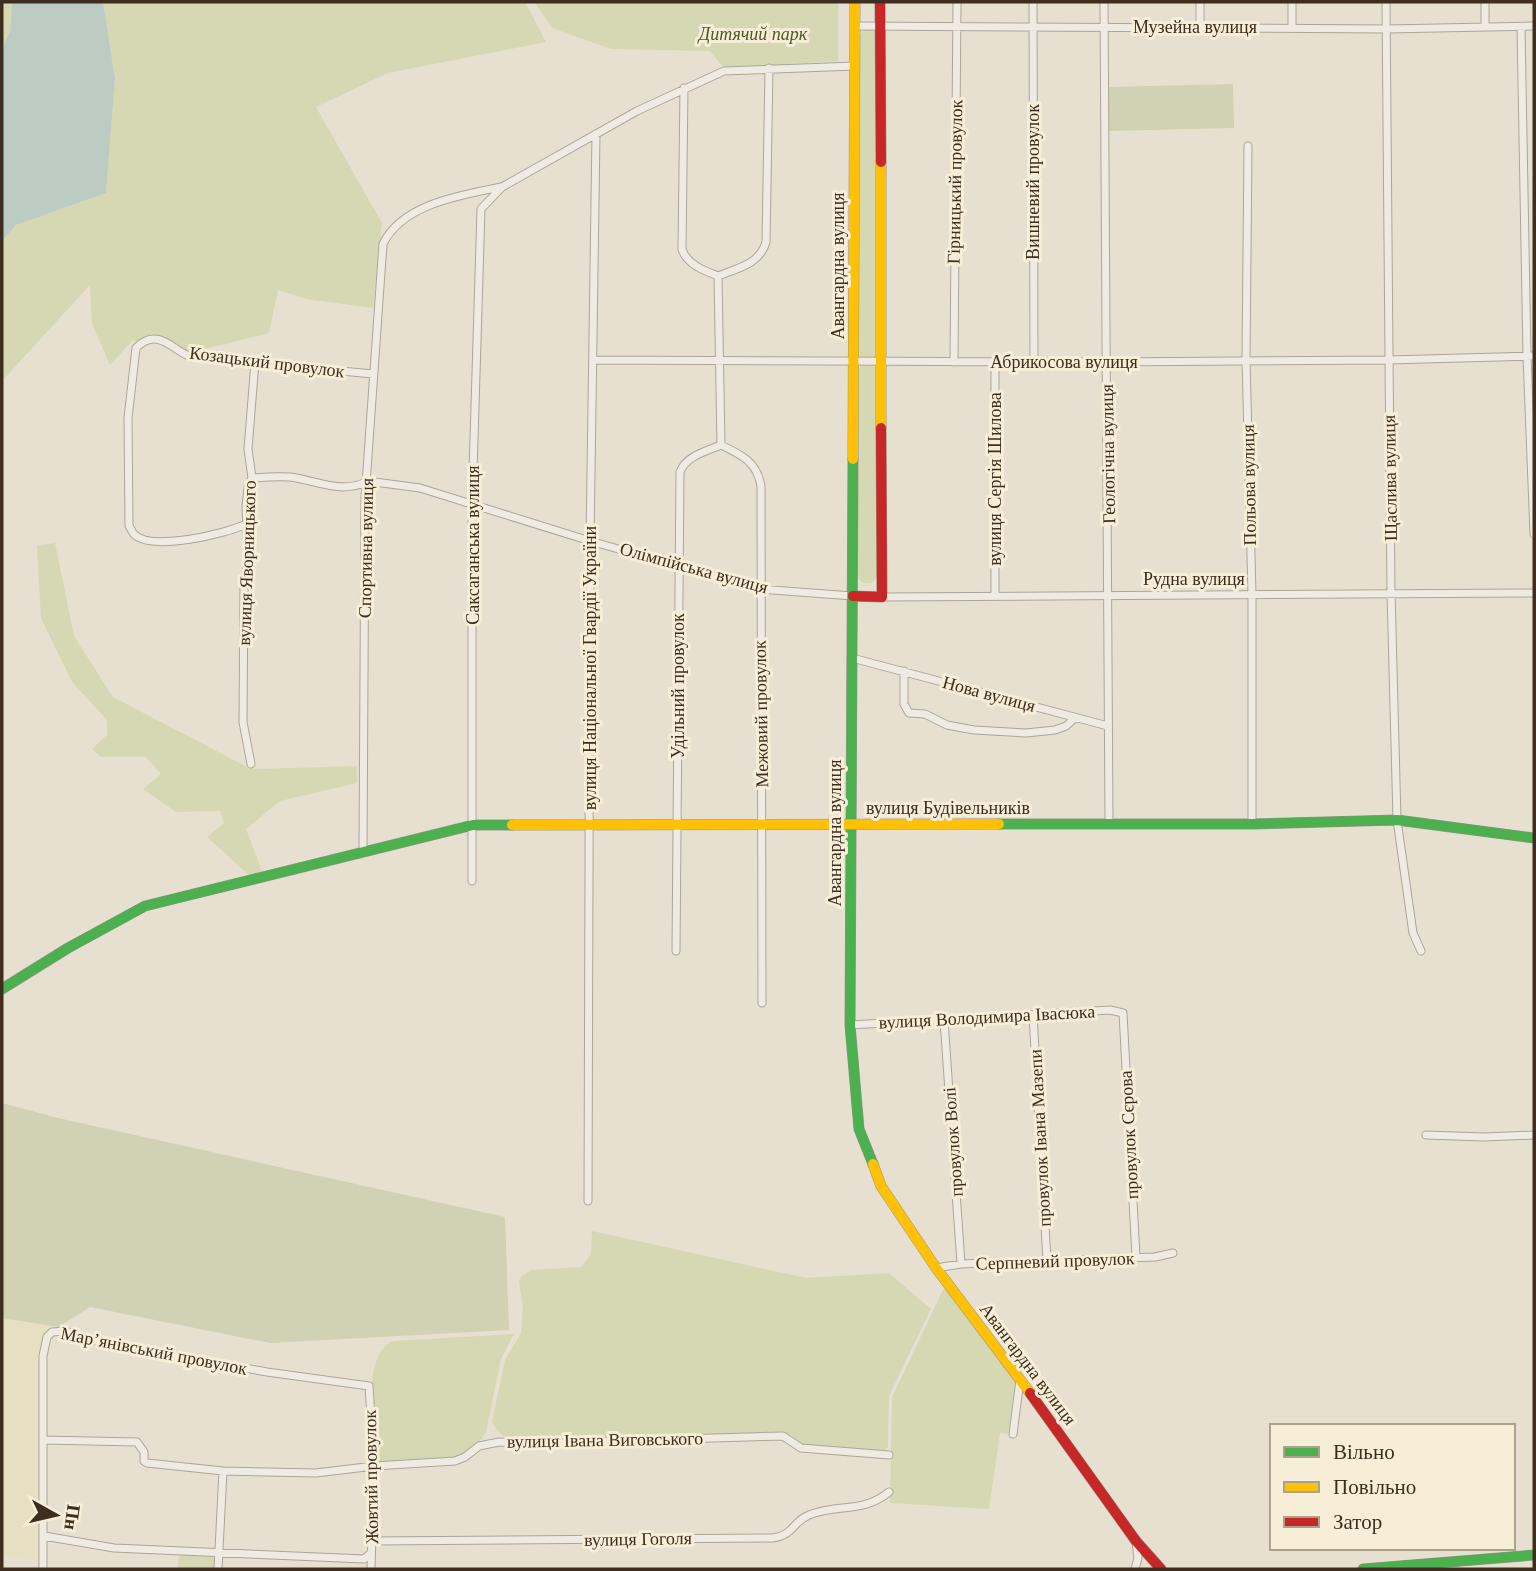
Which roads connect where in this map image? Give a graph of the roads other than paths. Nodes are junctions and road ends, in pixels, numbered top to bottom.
1 (855, 2) edge
2 (880, 2) edge
3 (957, 2) edge
4 (1033, 2) edge
5 (1104, 2) edge
6 (1200, 2) edge
7 (1292, 2) edge
8 (1387, 2) edge
9 (1485, 2) edge
10 (855, 26) junction
11 (880, 26) junction
12 (957, 26) junction
13 (1033, 26) junction
14 (1200, 26) junction
15 (1534, 26) edge
16 (1104, 27) junction
17 (1485, 27) junction
18 (1521, 27) junction
19 (1292, 28) junction
20 (1387, 29) junction
21 (855, 66) junction
22 (769, 68) junction
23 (684, 88) junction
24 (596, 134) junction
25 (1248, 146) dead end
26 (502, 187) junction
27 (718, 276) junction
28 (1531, 356) edge
29 (721, 359) junction
30 (593, 360) junction
31 (1246, 360) junction
32 (1388, 360) junction
33 (853, 361) junction
34 (882, 361) junction
35 (1034, 361) junction
36 (255, 362) junction
37 (954, 362) junction
38 (995, 362) junction
39 (1107, 362) junction
40 (373, 374) junction
41 (721, 445) junction
42 (252, 478) junction
43 (366, 481) junction
44 (472, 505) junction
45 (246, 524) junction
46 (1534, 534) edge
47 (590, 541) junction
48 (678, 566) junction
49 (760, 589) junction
50 (1391, 592) junction
51 (1534, 593) edge
52 (1252, 594) junction
53 (853, 596) junction
54 (995, 596) junction
55 (1109, 596) junction
56 (882, 597) junction
57 (852, 658) junction
58 (904, 671) junction
59 (1075, 718) junction
60 (1108, 726) junction
61 (251, 764) dead end
62 (1397, 820) junction
63 (1110, 823) junction
64 (590, 824) junction
65 (762, 824) junction
66 (851, 824) junction
67 (1252, 824) junction
68 (473, 825) junction
69 (677, 825) junction
70 (1534, 838) edge
71 (363, 852) junction
72 (472, 881) dead end
73 (676, 951) dead end
74 (1420, 951) dead end
75 (2, 989) edge
76 (762, 1003) dead end
77 (1123, 1013) joint
78 (1033, 1015) junction
79 (944, 1020) junction
80 (850, 1025) junction
81 (1426, 1135) dead end
82 (1534, 1135) edge
83 (588, 1201) dead end
84 (1173, 1253) dead end
85 (1136, 1257) junction
86 (1047, 1261) junction
87 (961, 1264) junction
88 (936, 1268) junction
89 (1020, 1379) junction
90 (369, 1386) joint
91 (1013, 1434) dead end
92 (43, 1440) junction
93 (889, 1455) dead end
94 (374, 1466) junction
95 (223, 1471) junction
96 (889, 1492) dead end
97 (44, 1536) junction
98 (372, 1541) junction
99 (1136, 1541) junction
100 (219, 1552) junction
101 (371, 1553) junction
102 (1534, 1555) edge
103 (43, 1569) edge
104 (218, 1569) edge
105 (371, 1569) edge
106 (1135, 1569) edge
107 (1161, 1569) edge
108 (1363, 1569) edge

1 - 10 street, Авангардна вулиця
2 - 11 street
3 - 12 street, Гірницький провулок
4 - 13 street, Вишневий провулок
5 - 16 street, Геологічна вулиця
6 - 14 street
7 - 19 street
8 - 20 street, Щаслива вулиця
9 - 17 street
10 - 11 street, Музейна вулиця
10 - 21 street, Авангардна вулиця
11 - 12 street, Музейна вулиця
11 - 34 street
12 - 13 street, Музейна вулиця
12 - 37 street, Гірницький провулок
13 - 16 street, Музейна вулиця
13 - 35 street, Вишневий провулок
14 - 16 street, Музейна вулиця
14 - 19 street, Музейна вулиця
15 - 18 street, Музейна вулиця
16 - 39 street, Геологічна вулиця
17 - 18 street, Музейна вулиця
17 - 20 street, Музейна вулиця
18 - 28 street
19 - 20 street, Музейна вулиця
20 - 32 street, Щаслива вулиця
21 - 22 street
21 - 33 street, Авангардна вулиця
22 - 23 street
22 - 27 street
23 - 24 street
23 - 27 street
24 - 26 street
24 - 30 street, вулиця Національної Гвардії України
25 - 31 street, Польова вулиця
26 - 40 street, Спортивна вулиця
26 - 44 street, Саксаганська вулиця
27 - 29 street
28 - 32 street, Абрикосова вулиця
28 - 46 street
29 - 30 street, Абрикосова вулиця
29 - 33 street, Абрикосова вулиця
29 - 41 street
30 - 47 street, вулиця Національної Гвардії України
31 - 32 street, Абрикосова вулиця
31 - 39 street, Абрикосова вулиця
31 - 52 street, Польова вулиця
32 - 50 street, Щаслива вулиця
33 - 34 street, Абрикосова вулиця
33 - 53 street, Авангардна вулиця
34 - 37 street, Абрикосова вулиця
34 - 56 street
35 - 38 street, Абрикосова вулиця
35 - 39 street, Абрикосова вулиця
36 - 40 street, Козацький провулок
36 - 42 street, вулиця Яворницького
36 - 45 street, Козацький провулок
37 - 38 street, Абрикосова вулиця
38 - 54 street, вулиця Сергія Шилова
39 - 55 street, Геологічна вулиця
40 - 43 street, Спортивна вулиця
41 - 48 street, Удільний провулок
41 - 49 street, Межовий провулок
42 - 43 street, Олімпійська вулиця
42 - 45 street, вулиця Яворницького
43 - 44 street, Олімпійська вулиця
43 - 71 street, Спортивна вулиця
44 - 47 street, Олімпійська вулиця
44 - 68 street, Саксаганська вулиця
45 - 61 street, вулиця Яворницького
47 - 48 street, Олімпійська вулиця
47 - 64 street, вулиця Національної Гвардії України
48 - 49 street, Олімпійська вулиця
48 - 69 street, Удільний провулок
49 - 53 street, Олімпійська вулиця
49 - 65 street, Межовий провулок
50 - 51 street, Рудна вулиця
50 - 52 street, Рудна вулиця
50 - 62 street, Щаслива вулиця
52 - 55 street, Рудна вулиця
52 - 67 street, Польова вулиця
53 - 56 street, Рудна вулиця
53 - 57 street, Авангардна вулиця
54 - 55 street, Рудна вулиця
54 - 56 street, Рудна вулиця
55 - 60 street, Геологічна вулиця
57 - 58 street, Нова вулиця
57 - 66 street, Авангардна вулиця
58 - 59 street, Нова вулиця
58 - 59 street, Нова вулиця
59 - 60 street, Нова вулиця
60 - 63 street, Геологічна вулиця
62 - 67 street, вулиця Будівельників
62 - 70 street, вулиця Будівельників
62 - 74 street, Щаслива вулиця
63 - 66 street, вулиця Будівельників
63 - 67 street, вулиця Будівельників
64 - 68 street, вулиця Будівельників
64 - 69 street, вулиця Будівельників
64 - 83 street, вулиця Національної Гвардії України
65 - 66 street, вулиця Будівельників
65 - 69 street, вулиця Будівельників
65 - 76 street, Межовий провулок
66 - 80 street, Авангардна вулиця
68 - 71 street, вулиця Будівельників
68 - 72 street, Саксаганська вулиця
69 - 73 street, Удільний провулок
71 - 75 street, вулиця Будівельників
77 - 78 street, вулиця Володимира Івасюка
77 - 85 street, провулок Сєрова
78 - 79 street, вулиця Володимира Івасюка
78 - 86 street, провулок Івана Мазепи
79 - 80 street, вулиця Володимира Івасюка
79 - 87 street, провулок Волі
80 - 88 street, Авангардна вулиця
81 - 82 street
84 - 85 street, Серпневий провулок
85 - 86 street, Серпневий провулок
86 - 87 street, Серпневий провулок
87 - 88 street, Серпневий провулок
88 - 89 street, Авангардна вулиця
89 - 91 street
89 - 99 street, Авангардна вулиця
90 - 92 street, Марʼянівський провулок
90 - 94 street, Жовтий провулок
92 - 95 street, вулиця Івана Виговського
92 - 97 street, Марʼянівський провулок
93 - 94 street, вулиця Івана Виговського
94 - 95 street, вулиця Івана Виговського
94 - 98 street, Жовтий провулок
95 - 100 street
96 - 98 street, вулиця Гоголя
97 - 100 street
97 - 103 street, Марʼянівський провулок
98 - 101 street, Жовтий провулок
99 - 106 street
99 - 107 street, Авангардна вулиця
100 - 101 street
100 - 104 street
101 - 105 street, Жовтий провулок
102 - 108 street

